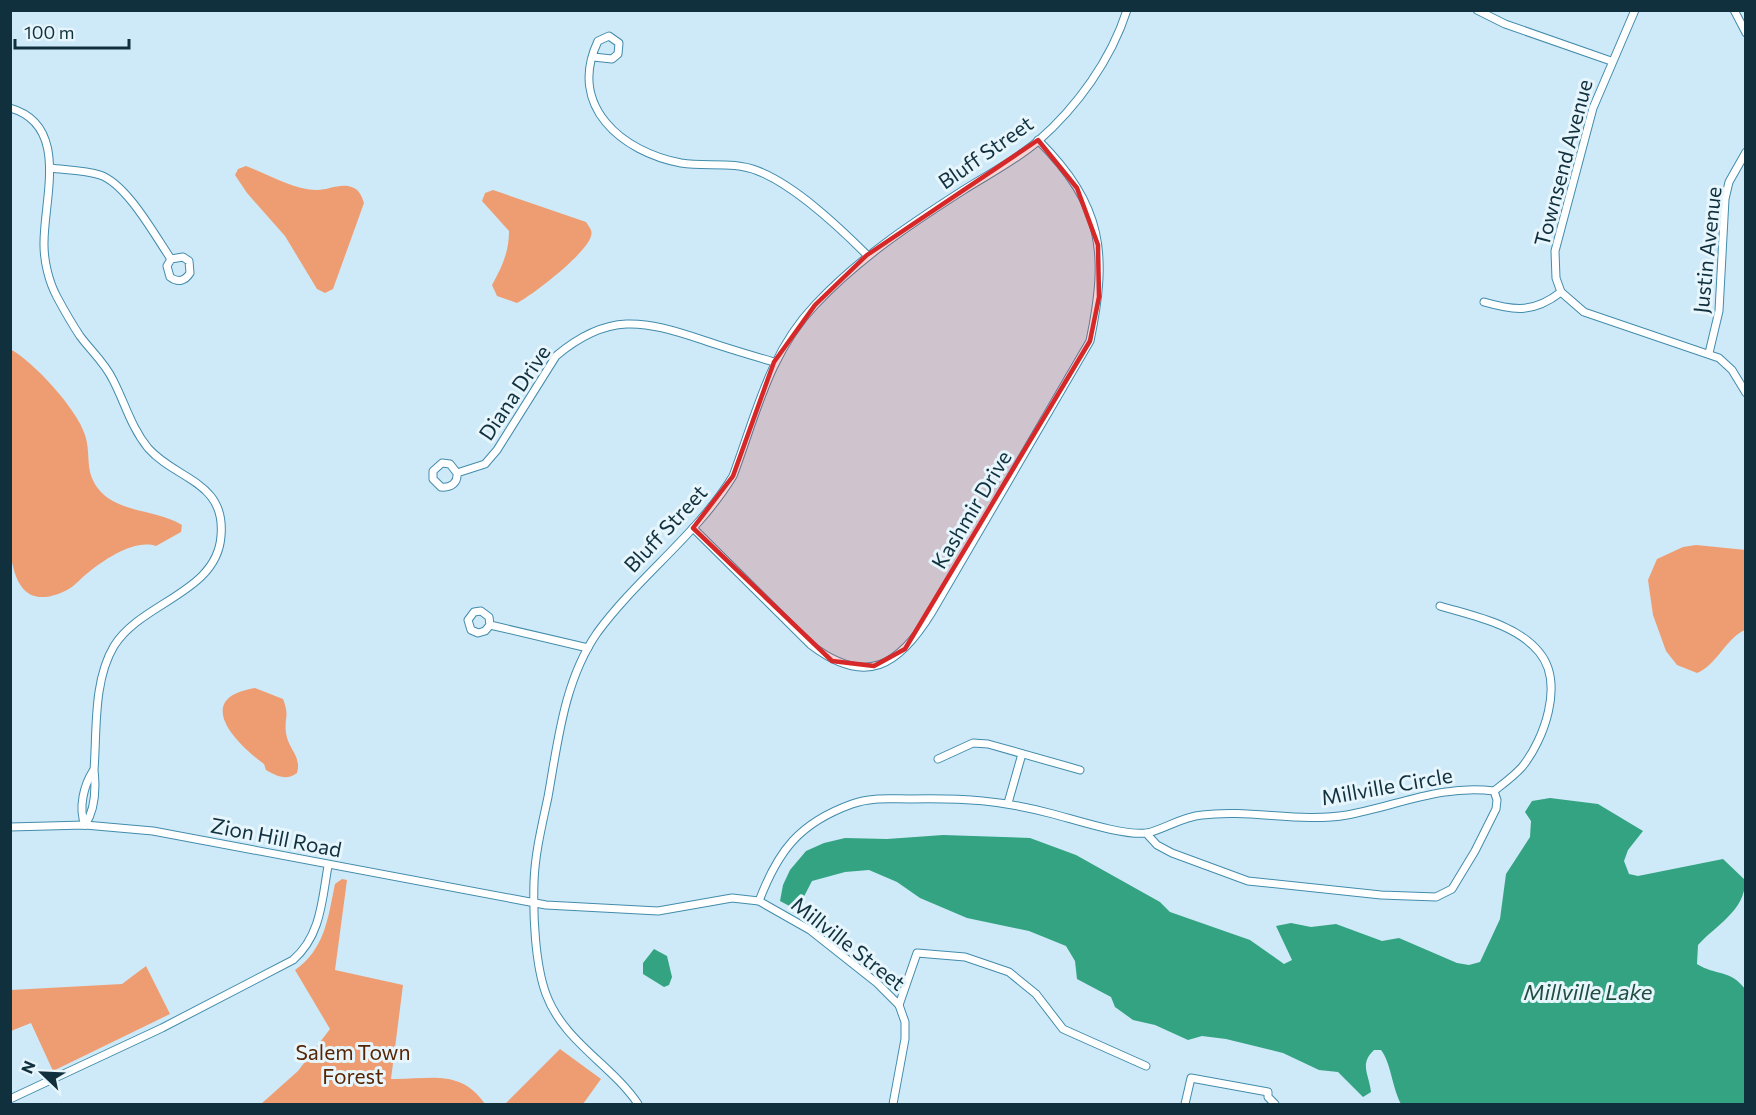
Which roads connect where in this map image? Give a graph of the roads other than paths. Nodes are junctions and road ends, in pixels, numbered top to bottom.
1 (1127, 10) edge
2 (1478, 10) edge
3 (1635, 10) edge
4 (1734, 10) edge
5 (1746, 33) edge
6 (593, 57) dead end
7 (1611, 61) junction
8 (10, 108) edge
9 (1038, 141) junction
10 (1746, 152) edge
11 (50, 168) junction
12 (867, 255) junction
13 (171, 259) dead end
14 (1561, 292) junction
15 (1484, 302) dead end
16 (1709, 353) junction
17 (774, 362) junction
18 (1746, 393) edge
19 (457, 473) dead end
20 (693, 528) junction
21 (1440, 606) dead end
22 (490, 625) dead end
23 (588, 648) junction
24 (1022, 754) junction
25 (938, 759) dead end
26 (1080, 770) dead end
27 (1494, 791) junction
28 (1008, 803) junction
29 (85, 825) junction
30 (10, 827) edge
31 (1146, 833) junction
32 (328, 866) junction
33 (534, 901) junction
34 (759, 901) junction
35 (899, 1005) junction
36 (1146, 1066) dead end
37 (10, 1099) edge
38 (1268, 1101) edge
39 (638, 1104) edge
40 (894, 1104) edge
41 (1185, 1104) edge
42 (1275, 1104) edge

1 - 9 street, Bluff Street
2 - 7 street
3 - 7 street, Townsend Avenue
4 - 5 street
6 - 12 street
7 - 14 street, Townsend Avenue
8 - 11 street
9 - 12 street, Bluff Street
9 - 20 street, Kashmir Drive
10 - 16 street, Justin Avenue
11 - 13 street
11 - 29 street
12 - 17 street, Bluff Street
14 - 15 street
14 - 16 street
16 - 18 street
17 - 19 street, Diana Drive
17 - 20 street, Bluff Street
20 - 23 street, Bluff Street
21 - 27 street
22 - 23 street
23 - 33 street, Bluff Street
24 - 25 street
24 - 26 street
24 - 28 street
27 - 31 street, Millville Circle
27 - 31 street
28 - 31 street
28 - 34 street
29 - 30 street, Zion Hill Road
29 - 32 street, Zion Hill Road
32 - 33 street, Zion Hill Road
32 - 37 street
33 - 34 street, Millville Street
33 - 39 street, Bluff Street
34 - 35 street, Millville Street
35 - 36 street
35 - 40 street, Millville Street
38 - 41 street
38 - 42 street

